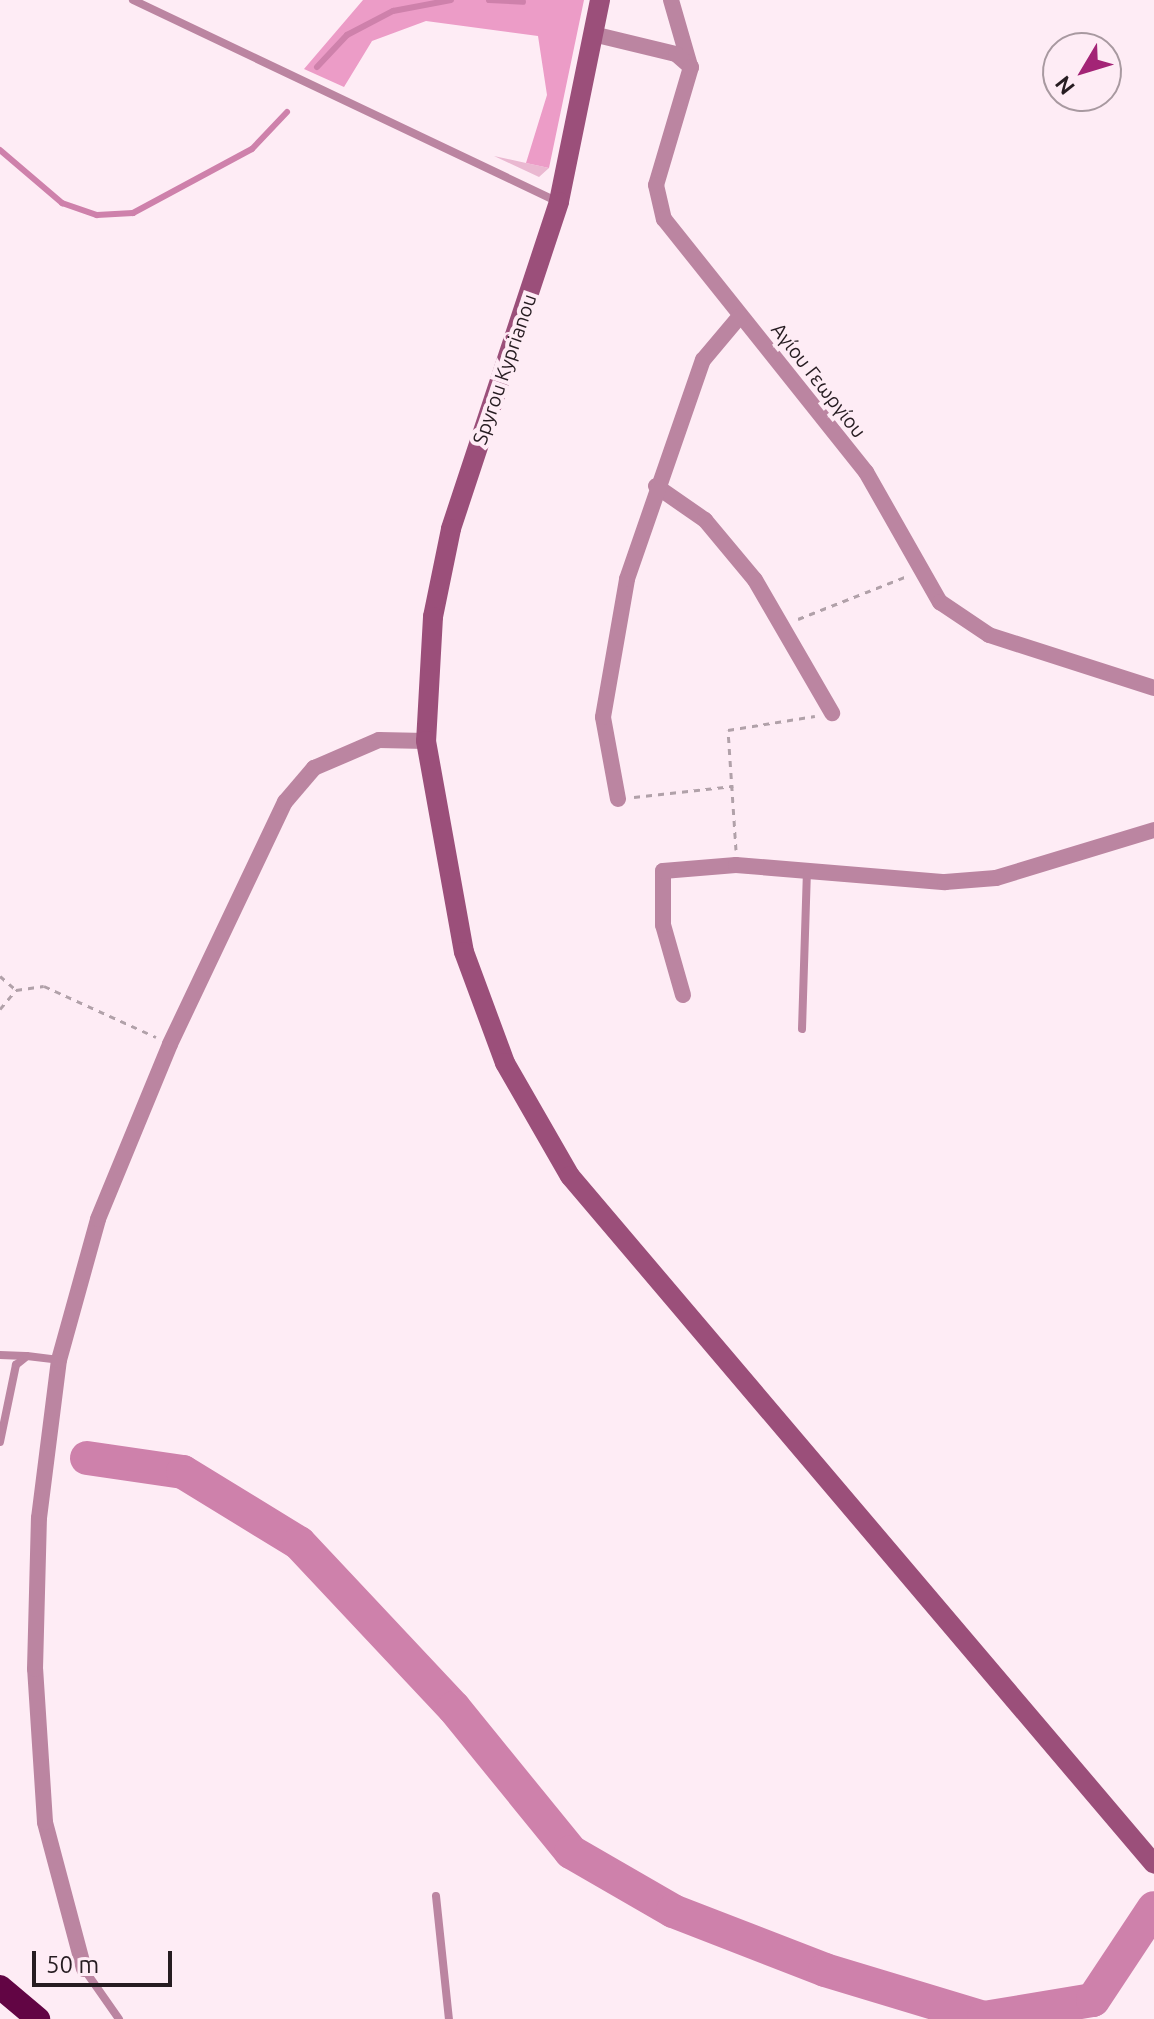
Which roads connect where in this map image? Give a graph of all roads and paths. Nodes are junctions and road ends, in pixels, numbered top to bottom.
1 (133, 0) edge
2 (600, 0) edge
3 (671, 0) edge
4 (597, 35) junction
5 (691, 67) junction
6 (559, 202) junction
7 (740, 316) junction
8 (656, 486) junction
9 (921, 570) junction
10 (784, 624) junction
11 (1154, 688) edge
12 (832, 713) joint
13 (426, 741) junction
14 (733, 786) junction
15 (618, 799) joint
16 (1154, 830) edge
17 (736, 865) junction
18 (807, 868) junction
19 (0, 976) edge
20 (16, 990) junction
21 (683, 995) dead end
22 (0, 1009) edge
23 (802, 1029) dead end
24 (170, 1044) junction
25 (0, 1355) edge
26 (27, 1356) junction
27 (59, 1360) junction
28 (0, 1442) edge
29 (1154, 1864) edge
30 (436, 1896) dead end
31 (84, 1969) joint
32 (0, 1987) edge
33 (38, 2019) edge
34 (119, 2019) edge
35 (449, 2019) edge

1 - 6 lane
2 - 4 street, Spyrou Kyprianou
3 - 5 street
4 - 5 street
4 - 6 street, Spyrou Kyprianou
5 - 7 street, Αγίου Γεωργίου
6 - 13 street, Spyrou Kyprianou
7 - 8 street
7 - 9 street, Αγίου Γεωργίου
8 - 10 street
8 - 15 street
9 - 10 path
9 - 11 street, Αγίου Γεωργίου
10 - 12 street
12 - 14 path
13 - 24 street
13 - 29 street, Spyrou Kyprianou
14 - 15 path
14 - 17 path
16 - 18 street
17 - 18 street
17 - 21 street
18 - 23 lane
19 - 20 path
20 - 22 path
20 - 24 path
24 - 27 street
25 - 26 lane
26 - 27 lane
26 - 28 lane
27 - 31 street
30 - 35 lane
31 - 34 lane
32 - 33 highway

